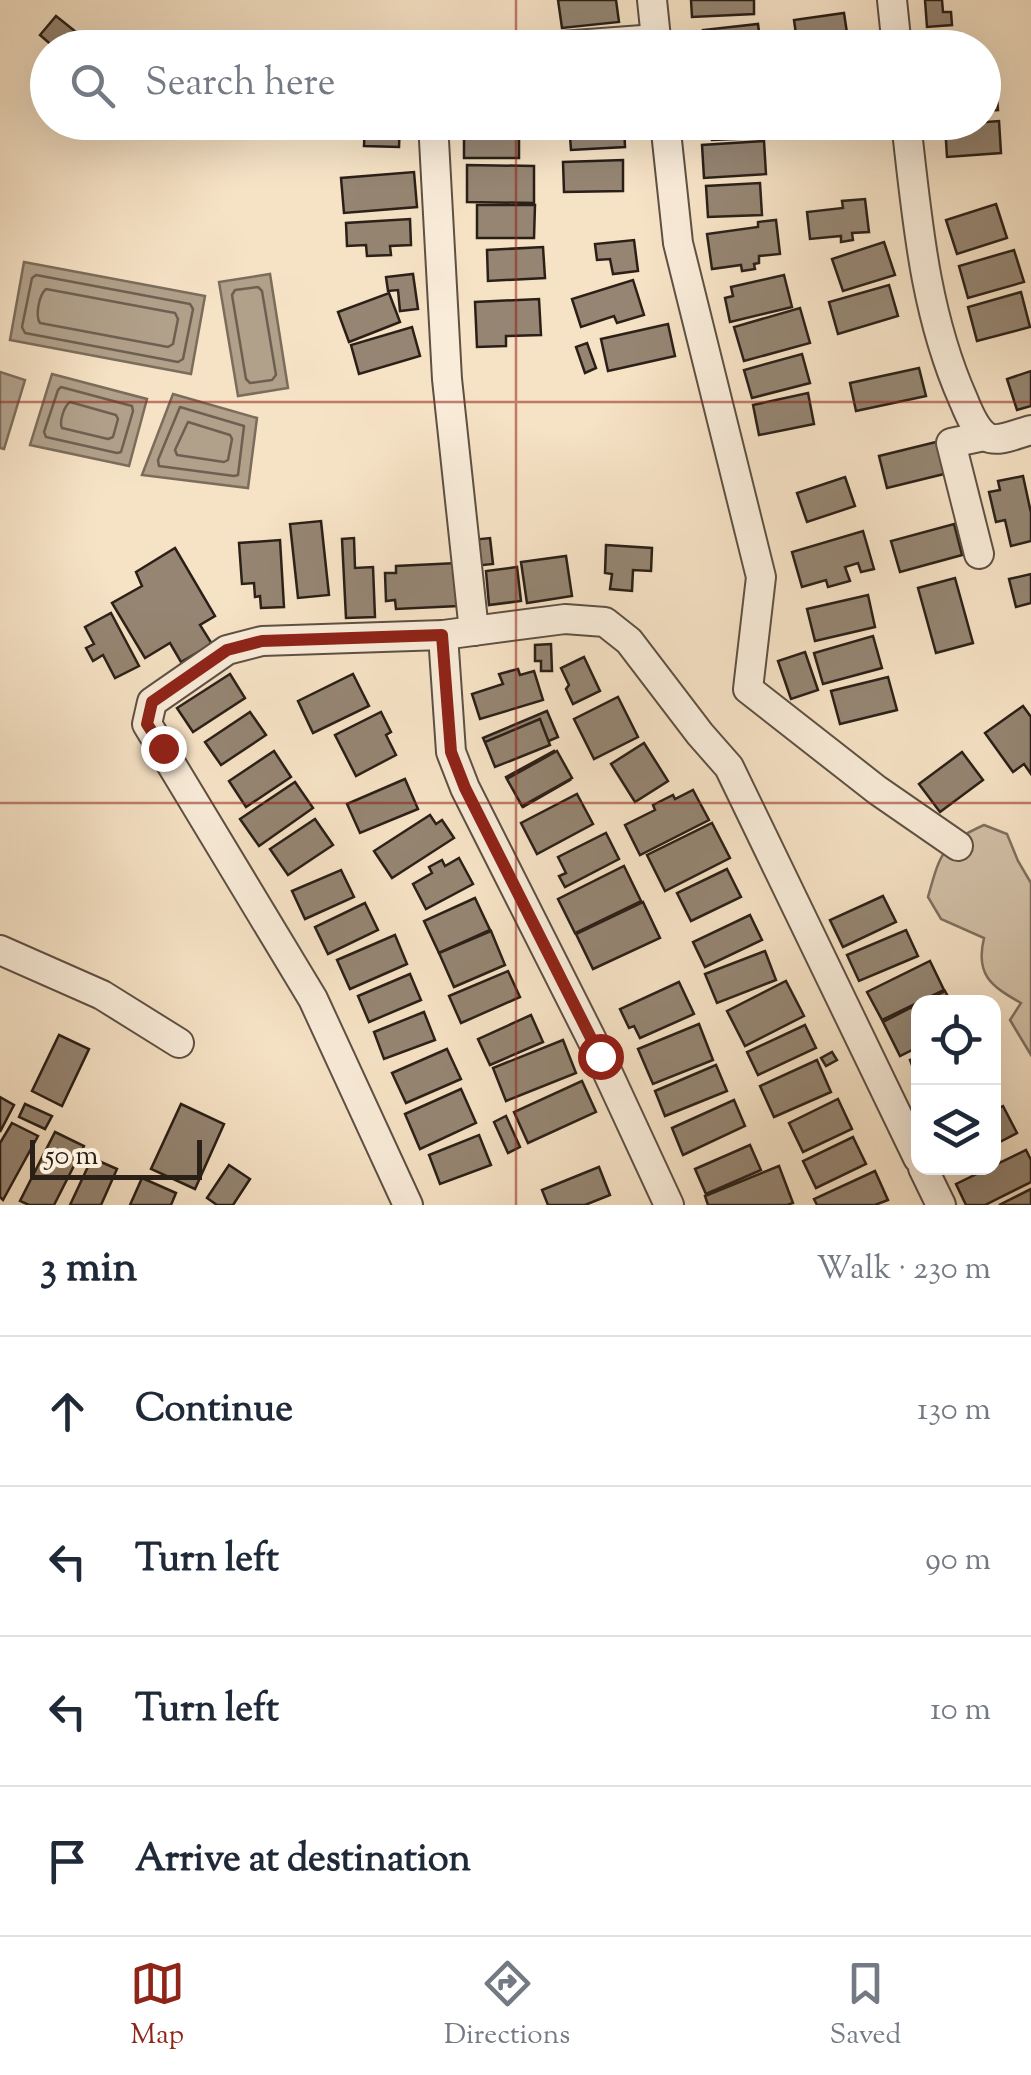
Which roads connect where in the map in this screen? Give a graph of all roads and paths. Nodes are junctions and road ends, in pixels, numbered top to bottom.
1 (652, 0) edge
2 (892, 0) edge
3 (655, 30) edge
4 (896, 30) edge
5 (434, 140) edge
6 (667, 140) edge
7 (908, 140) edge
8 (1031, 430) edge
9 (984, 436) junction
10 (980, 554) dead end
11 (474, 631) junction
12 (442, 635) junction
13 (958, 846) dead end
14 (0, 950) edge
15 (179, 1043) dead end
16 (911, 1144) edge
17 (926, 1175) edge
18 (408, 1205) edge
19 (669, 1205) edge
20 (940, 1205) edge

1 - 3 street
2 - 4 street
5 - 11 street
6 - 13 street
7 - 9 street
8 - 9 street
9 - 10 street
11 - 12 street
11 - 16 street
12 - 18 street
12 - 19 street
14 - 15 street
17 - 20 street

